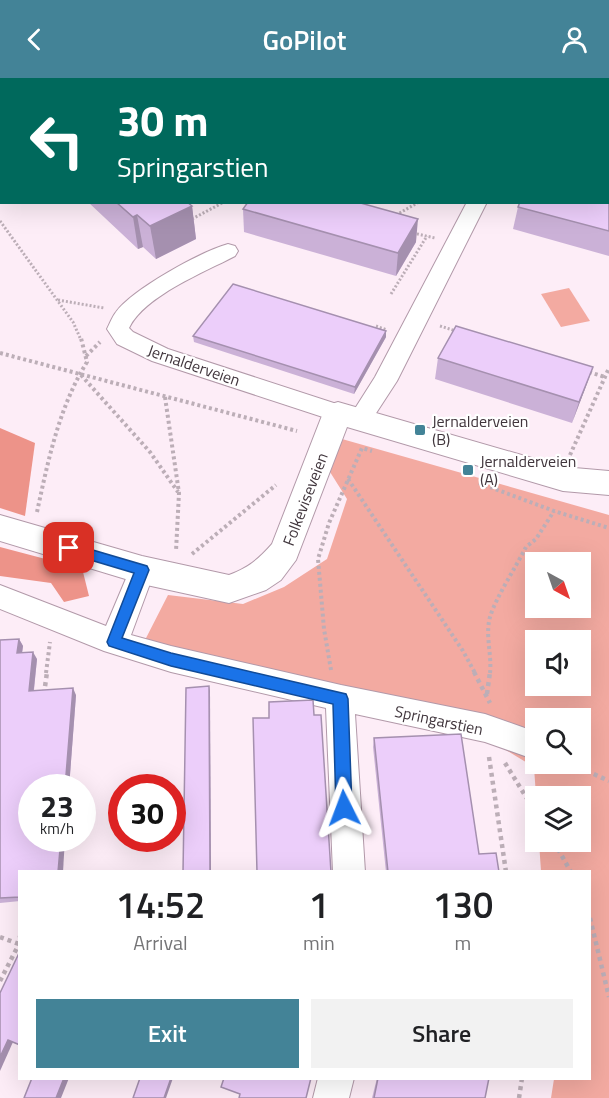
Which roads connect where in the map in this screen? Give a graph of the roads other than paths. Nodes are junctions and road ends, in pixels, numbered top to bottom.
1 (476, 204) edge
2 (228, 251) dead end
3 (349, 415) junction
4 (609, 483) edge
5 (0, 528) edge
6 (142, 570) junction
7 (0, 597) edge
8 (114, 642) junction
9 (340, 699) junction
10 (525, 742) edge
11 (349, 870) edge
12 (336, 1080) edge
13 (331, 1098) edge

1 - 3 street
2 - 3 street, Jernalderveien
3 - 4 street
3 - 6 street, Folkeviseveien
5 - 6 street, Folkeviseveien
6 - 8 street
7 - 8 street, Springarstien
8 - 9 street, Springarstien
9 - 10 street, Springarstien
9 - 11 street
12 - 13 street

